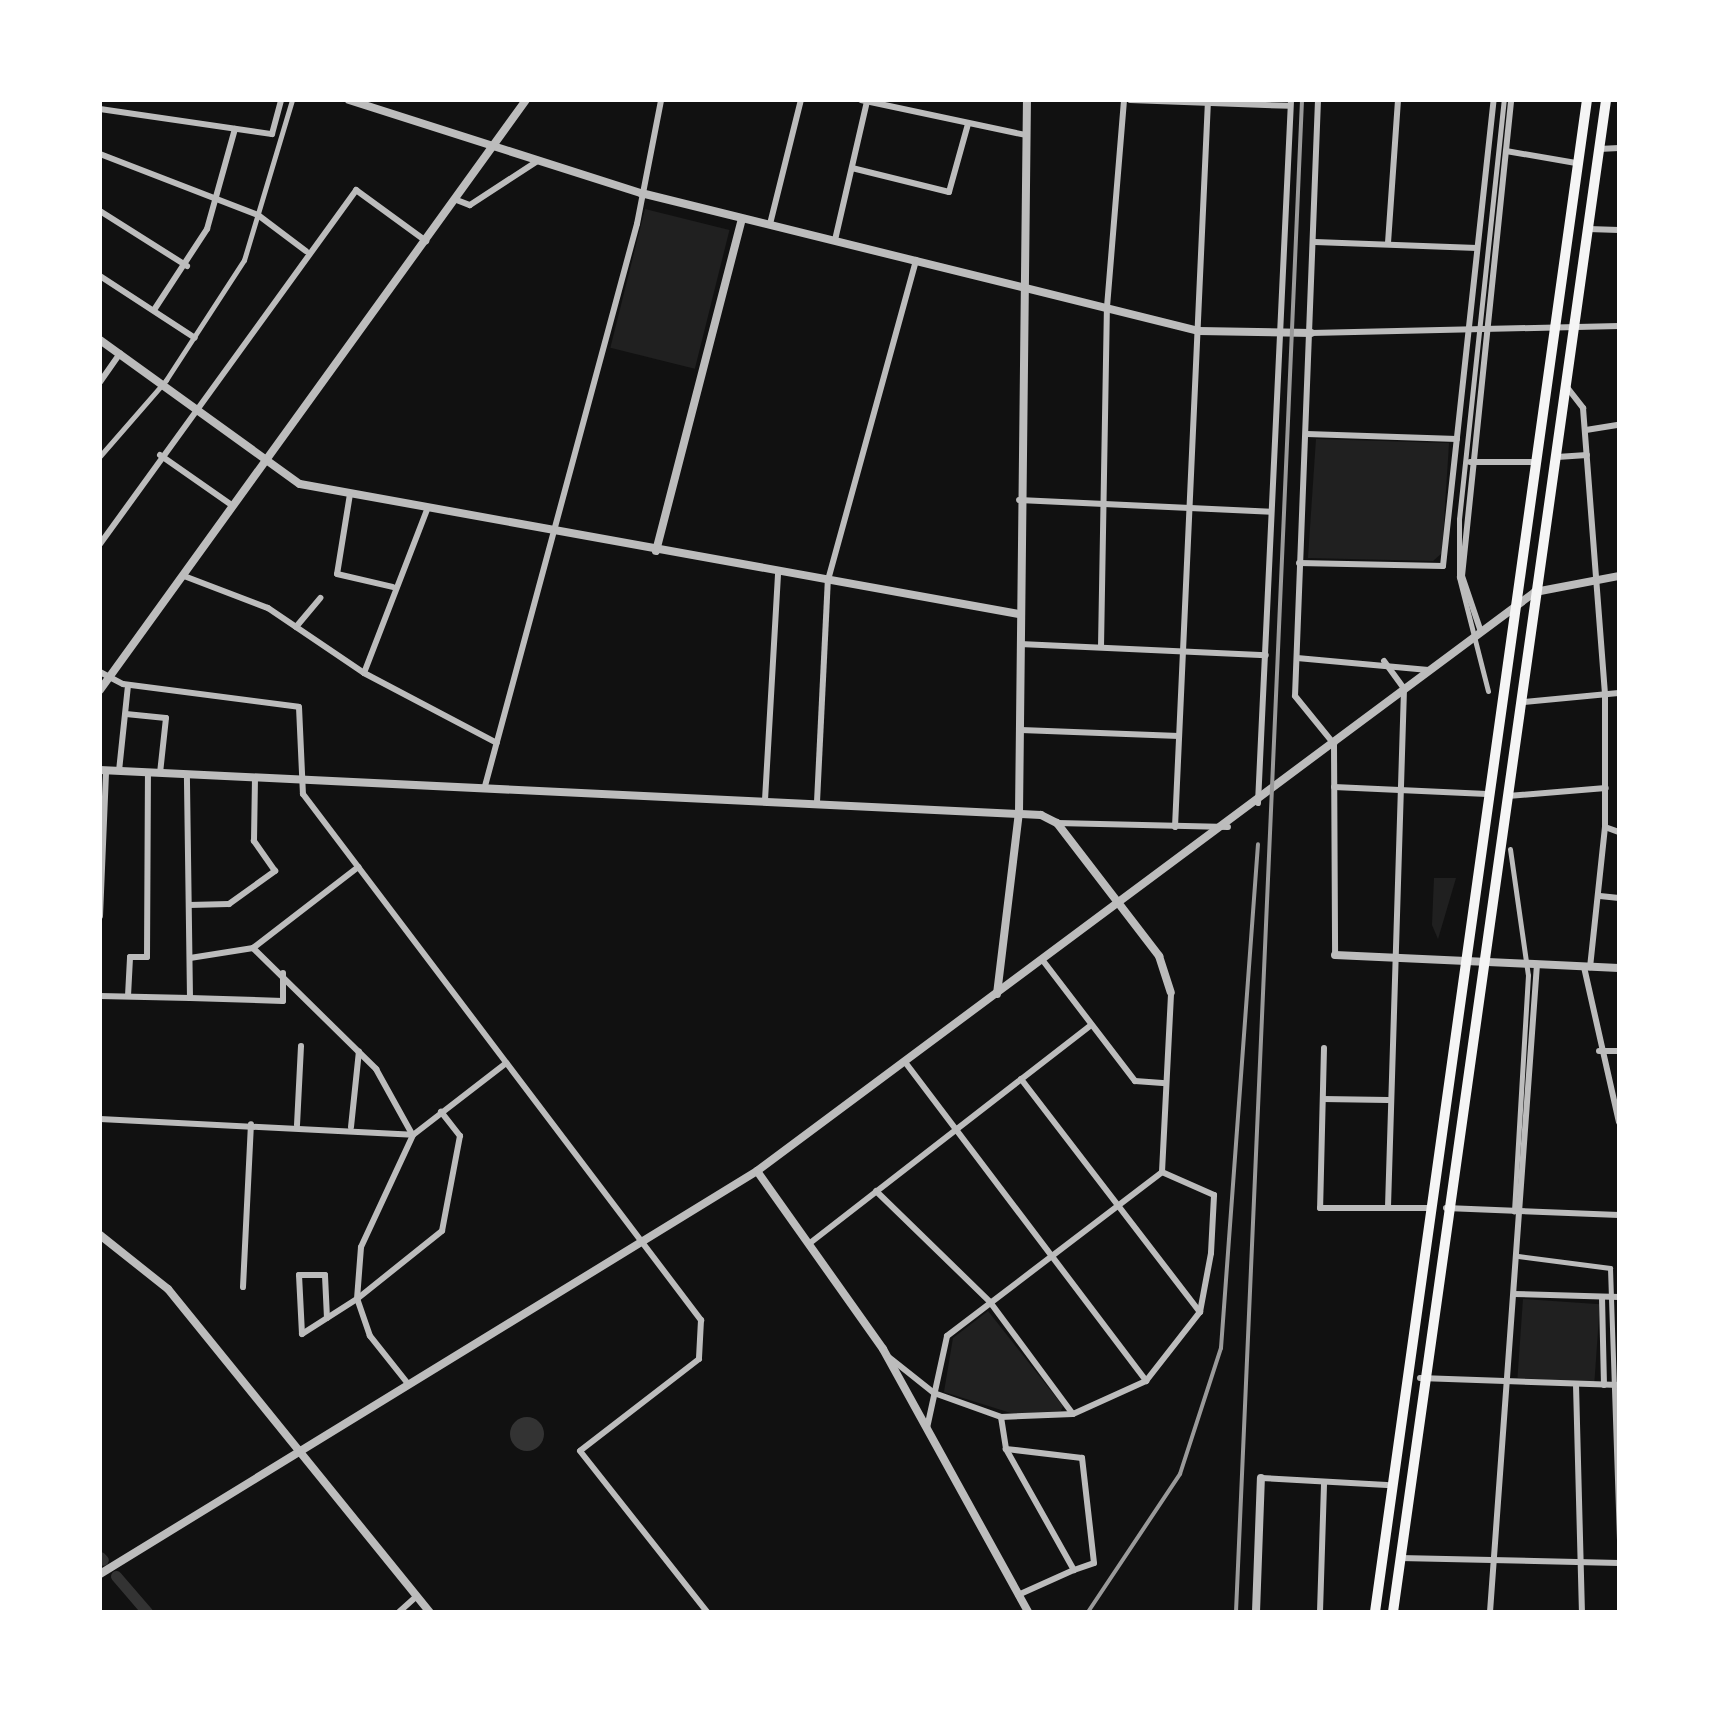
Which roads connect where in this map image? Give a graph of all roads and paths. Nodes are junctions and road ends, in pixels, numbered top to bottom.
1 (281, 100) edge
2 (292, 100) edge
3 (349, 100) edge
4 (526, 100) edge
5 (661, 100) edge
6 (801, 100) edge
7 (1027, 100) edge
8 (1127, 100) edge
9 (1318, 100) edge
10 (1398, 100) edge
11 (1494, 100) edge
12 (1504, 100) edge
13 (1511, 100) edge
14 (1587, 100) edge
15 (1606, 100) edge
16 (864, 101) edge
17 (1208, 102) edge
18 (1291, 103) edge
19 (100, 109) edge
20 (968, 124) junction
21 (234, 129) junction
22 (1025, 135) junction
23 (492, 143) junction
24 (1619, 148) edge
25 (1598, 149) junction
26 (1506, 150) junction
27 (100, 154) edge
28 (540, 159) junction
29 (1576, 164) junction
30 (852, 168) junction
31 (641, 193) junction
32 (454, 199) junction
33 (219, 200) junction
34 (100, 211) edge
35 (258, 215) junction
36 (742, 219) junction
37 (770, 224) junction
38 (1587, 229) junction
39 (1619, 230) edge
40 (836, 240) junction
41 (426, 241) junction
42 (1315, 242) junction
43 (1388, 244) junction
44 (1478, 248) junction
45 (306, 251) junction
46 (916, 260) junction
47 (187, 266) junction
48 (100, 276) edge
49 (1018, 285) junction
50 (1108, 307) junction
51 (154, 310) junction
52 (1619, 326) edge
53 (1572, 329) junction
54 (1552, 330) junction
55 (1199, 331) junction
56 (1279, 332) junction
57 (1311, 333) junction
58 (1489, 334) junction
59 (1479, 335) junction
60 (1468, 336) junction
61 (195, 338) junction
62 (100, 340) edge
63 (120, 353) junction
64 (166, 380) junction
65 (100, 382) edge
66 (1566, 386) junction
67 (194, 403) junction
68 (1619, 425) edge
69 (1586, 430) junction
70 (1306, 434) junction
71 (1457, 438) junction
72 (160, 455) junction
73 (1587, 455) junction
74 (100, 456) edge
75 (1557, 458) junction
76 (266, 461) junction
77 (1470, 462) junction
78 (1534, 462) junction
79 (350, 494) junction
80 (1019, 500) junction
81 (1104, 504) junction
82 (234, 506) junction
83 (1190, 508) junction
84 (428, 510) junction
85 (1272, 512) junction
86 (554, 535) junction
87 (100, 544) edge
88 (656, 551) junction
89 (1299, 563) junction
90 (778, 573) junction
91 (184, 576) junction
92 (1619, 576) edge
93 (1595, 578) junction
94 (828, 580) junction
95 (393, 587) junction
96 (1535, 592) junction
97 (320, 598) dead end
98 (1514, 608) junction
99 (1019, 614) junction
100 (296, 627) junction
101 (1478, 633) junction
102 (1020, 644) junction
103 (1101, 648) junction
104 (1184, 651) junction
105 (1266, 655) junction
106 (1297, 658) junction
107 (1384, 661) junction
108 (1428, 670) junction
109 (100, 672) edge
110 (364, 672) junction
111 (109, 678) junction
112 (128, 685) junction
113 (1404, 689) junction
114 (100, 690) edge
115 (1488, 692) dead end
116 (1619, 693) edge
117 (1605, 694) junction
118 (1521, 702) junction
119 (126, 714) junction
120 (1020, 730) junction
121 (1180, 736) junction
122 (497, 743) junction
123 (1334, 744) junction
124 (103, 770) edge
125 (119, 771) junction
126 (148, 772) junction
127 (160, 773) junction
128 (187, 775) junction
129 (254, 778) junction
130 (304, 780) junction
131 (485, 786) junction
132 (1334, 786) junction
133 (1606, 788) junction
134 (1402, 790) junction
135 (1486, 794) junction
136 (1506, 796) junction
137 (765, 800) junction
138 (817, 802) junction
139 (1258, 803) junction
140 (1019, 813) junction
141 (1058, 823) junction
142 (1228, 826) junction
143 (1175, 827) junction
144 (1605, 827) junction
145 (1619, 832) edge
146 (1510, 849) dead end
147 (358, 867) junction
148 (1600, 896) junction
149 (1619, 898) edge
150 (189, 906) junction
151 (1120, 906) junction
152 (100, 916) edge
153 (253, 948) junction
154 (1336, 955) joint
155 (190, 958) junction
156 (1396, 958) junction
157 (1044, 962) junction
158 (1461, 962) junction
159 (1482, 963) junction
160 (1532, 965) junction
161 (1587, 967) junction
162 (1619, 968) edge
163 (283, 972) junction
164 (1171, 992) joint
165 (997, 994) junction
166 (100, 996) edge
167 (128, 996) junction
168 (190, 998) junction
169 (1090, 1026) junction
170 (301, 1046) dead end
171 (1324, 1048) dead end
172 (359, 1051) junction
173 (1599, 1051) junction
174 (1619, 1051) edge
175 (905, 1062) junction
176 (506, 1063) junction
177 (1021, 1078) junction
178 (1166, 1083) junction
179 (1323, 1099) junction
180 (1388, 1100) junction
181 (442, 1112) junction
182 (100, 1119) edge
183 (1619, 1122) edge
184 (251, 1124) junction
185 (297, 1125) junction
186 (351, 1127) junction
187 (956, 1130) junction
188 (413, 1135) junction
189 (757, 1171) junction
190 (1162, 1172) junction
191 (876, 1191) junction
192 (1118, 1206) junction
193 (1388, 1207) junction
194 (1430, 1208) junction
195 (1445, 1208) junction
196 (1514, 1212) junction
197 (1523, 1213) junction
198 (1619, 1215) edge
199 (100, 1235) edge
200 (810, 1243) junction
201 (642, 1244) junction
202 (1052, 1256) junction
203 (1518, 1256) junction
204 (243, 1287) dead end
205 (1514, 1294) junction
206 (1610, 1297) edge
207 (358, 1299) junction
208 (990, 1302) junction
209 (1200, 1312) junction
210 (327, 1318) junction
211 (883, 1349) junction
212 (1420, 1378) junction
213 (1504, 1380) junction
214 (1146, 1381) junction
215 (1576, 1385) junction
216 (1612, 1385) edge
217 (409, 1386) junction
218 (934, 1393) junction
219 (1073, 1414) junction
220 (1001, 1417) junction
221 (926, 1434) junction
222 (1006, 1449) junction
223 (294, 1455) junction
224 (1261, 1478) joint
225 (1324, 1482) junction
226 (1387, 1485) junction
227 (1619, 1544) edge
228 (1493, 1557) junction
229 (1397, 1558) junction
230 (1581, 1562) junction
231 (1619, 1563) edge
232 (1074, 1570) junction
233 (100, 1574) edge
234 (1018, 1595) junction
235 (418, 1596) junction
236 (702, 1610) edge
237 (399, 1612) edge
238 (430, 1612) edge
239 (1028, 1612) edge
240 (1256, 1612) edge
241 (1320, 1612) edge
242 (1375, 1612) edge
243 (1393, 1612) edge
244 (1490, 1612) edge
245 (1582, 1612) edge

1 - 21 street
2 - 35 street
3 - 23 street
4 - 23 street
5 - 31 street
6 - 37 street
7 - 22 street
8 - 17 street
8 - 50 street
9 - 42 street
10 - 43 street
11 - 44 street
12 - 59 street
13 - 26 street
14 - 29 highway
15 - 25 highway
16 - 20 street
16 - 30 street
17 - 18 street
17 - 55 street
18 - 56 street
19 - 21 street
20 - 22 street
20 - 30 street
21 - 33 street
22 - 49 street
23 - 28 street
23 - 32 street
24 - 25 street
25 - 38 highway
26 - 29 street
26 - 58 street
27 - 33 street
28 - 31 street
28 - 32 street
29 - 54 highway
30 - 40 street
31 - 36 street
31 - 86 street
32 - 41 street
33 - 35 street
33 - 47 street
34 - 47 street
35 - 45 street
35 - 61 street
36 - 37 street
36 - 88 street
37 - 40 street
38 - 39 street
38 - 53 highway
40 - 46 street
41 - 45 street
41 - 76 street
42 - 43 street
42 - 57 street
43 - 44 street
44 - 60 street
45 - 67 street
46 - 49 street
46 - 94 street
47 - 51 street
48 - 51 street
49 - 50 street
49 - 80 street
50 - 55 street
50 - 81 street
51 - 61 street
52 - 53 street
53 - 54 street
53 - 66 highway
54 - 58 street
54 - 78 highway
55 - 56 street
55 - 83 street
56 - 57 street
56 - 85 street
57 - 60 street
57 - 70 street
58 - 59 street
58 - 77 street
59 - 60 street
59 - 101 street
60 - 71 street
61 - 64 street
62 - 63 street
63 - 64 street
63 - 65 street
64 - 67 street
64 - 74 street
66 - 69 street
66 - 75 highway
67 - 72 street
67 - 76 street
68 - 69 street
69 - 73 street
70 - 71 street
70 - 89 street
71 - 89 street
72 - 82 street
72 - 87 street
73 - 75 street
73 - 93 street
75 - 96 highway
76 - 79 street
76 - 82 street
77 - 78 street
77 - 101 street
78 - 98 highway
79 - 84 street
79 - 95 street
80 - 81 street
80 - 99 street
81 - 83 street
81 - 103 street
82 - 91 street
83 - 85 street
83 - 104 street
84 - 86 street
84 - 95 street
85 - 105 street
86 - 88 street
86 - 122 street
88 - 90 street
89 - 106 street
90 - 94 street
90 - 137 street
91 - 100 street
91 - 111 street
92 - 93 street
93 - 96 street
93 - 117 street
94 - 99 street
94 - 138 street
95 - 110 street
96 - 98 street
96 - 118 highway
97 - 100 street
98 - 101 street
98 - 135 highway
99 - 102 street
100 - 110 street
101 - 108 street
101 - 115 street
102 - 103 street
102 - 120 street
103 - 104 street
104 - 105 street
104 - 121 street
105 - 139 street
106 - 107 street
106 - 123 street
107 - 108 street
107 - 113 street
108 - 113 street
109 - 111 street
110 - 122 street
111 - 112 street
111 - 114 street
112 - 119 street
112 - 130 street
113 - 123 street
113 - 134 street
116 - 117 street
117 - 118 street
117 - 133 street
118 - 136 highway
119 - 125 street
119 - 127 street
120 - 121 street
120 - 140 street
121 - 143 street
122 - 131 street
123 - 132 street
123 - 139 street
124 - 125 street
124 - 152 street
125 - 126 street
126 - 127 street
126 - 167 street
127 - 128 street
128 - 129 street
128 - 150 street
129 - 130 street
129 - 150 street
130 - 131 street
130 - 147 street
131 - 137 street
132 - 134 street
132 - 154 street
133 - 136 street
133 - 144 street
134 - 135 street
134 - 156 street
135 - 158 highway
136 - 159 highway
137 - 138 street
138 - 140 street
139 - 142 street
140 - 141 street
140 - 165 street
141 - 143 street
141 - 151 street
142 - 143 street
142 - 151 street
144 - 145 street
144 - 148 street
146 - 160 street
147 - 153 street
147 - 176 street
148 - 149 street
148 - 161 street
150 - 155 street
151 - 157 street
151 - 164 street
153 - 155 street
153 - 163 street
154 - 156 street
155 - 168 street
156 - 158 street
156 - 180 street
157 - 165 street
157 - 169 street
158 - 159 street
158 - 194 highway
159 - 160 street
159 - 195 highway
160 - 161 street
160 - 196 street
160 - 197 street
161 - 162 street
161 - 173 street
163 - 168 street
163 - 172 street
164 - 178 street
165 - 175 street
166 - 167 street
167 - 168 street
169 - 177 street
169 - 178 street
170 - 185 street
171 - 179 street
172 - 186 street
172 - 188 street
173 - 174 street
173 - 183 street
175 - 187 street
175 - 189 street
176 - 181 street
176 - 201 street
177 - 187 street
177 - 192 street
178 - 190 street
179 - 180 street
179 - 193 street
180 - 193 street
181 - 188 street
181 - 207 street
182 - 184 street
184 - 185 street
184 - 204 street
185 - 186 street
186 - 188 street
187 - 191 street
187 - 202 street
188 - 207 street
189 - 200 street
189 - 201 street
190 - 192 street
190 - 209 street
191 - 200 street
191 - 208 street
192 - 202 street
192 - 209 street
193 - 194 street
194 - 226 highway
195 - 196 street
195 - 212 highway
196 - 197 street
197 - 198 street
197 - 203 street
199 - 223 street
200 - 211 street
201 - 217 street
201 - 236 street
202 - 208 street
202 - 214 street
203 - 205 street
203 - 206 street
205 - 206 street
205 - 213 street
206 - 216 street
207 - 210 street
207 - 217 street
208 - 218 street
208 - 219 street
209 - 214 street
210 - 210 street
211 - 218 street
211 - 221 street
212 - 213 street
212 - 229 highway
213 - 215 street
213 - 228 street
214 - 219 street
215 - 216 street
215 - 230 street
216 - 227 street
217 - 223 street
218 - 220 street
218 - 221 street
219 - 220 street
220 - 222 street
221 - 234 street
222 - 232 street
222 - 232 street
223 - 233 street
223 - 235 street
224 - 225 street
224 - 240 street
225 - 226 street
225 - 241 street
226 - 242 highway
228 - 229 street
228 - 230 street
228 - 244 street
229 - 243 highway
230 - 231 street
230 - 245 street
232 - 234 street
234 - 239 street
235 - 237 street
235 - 238 street

